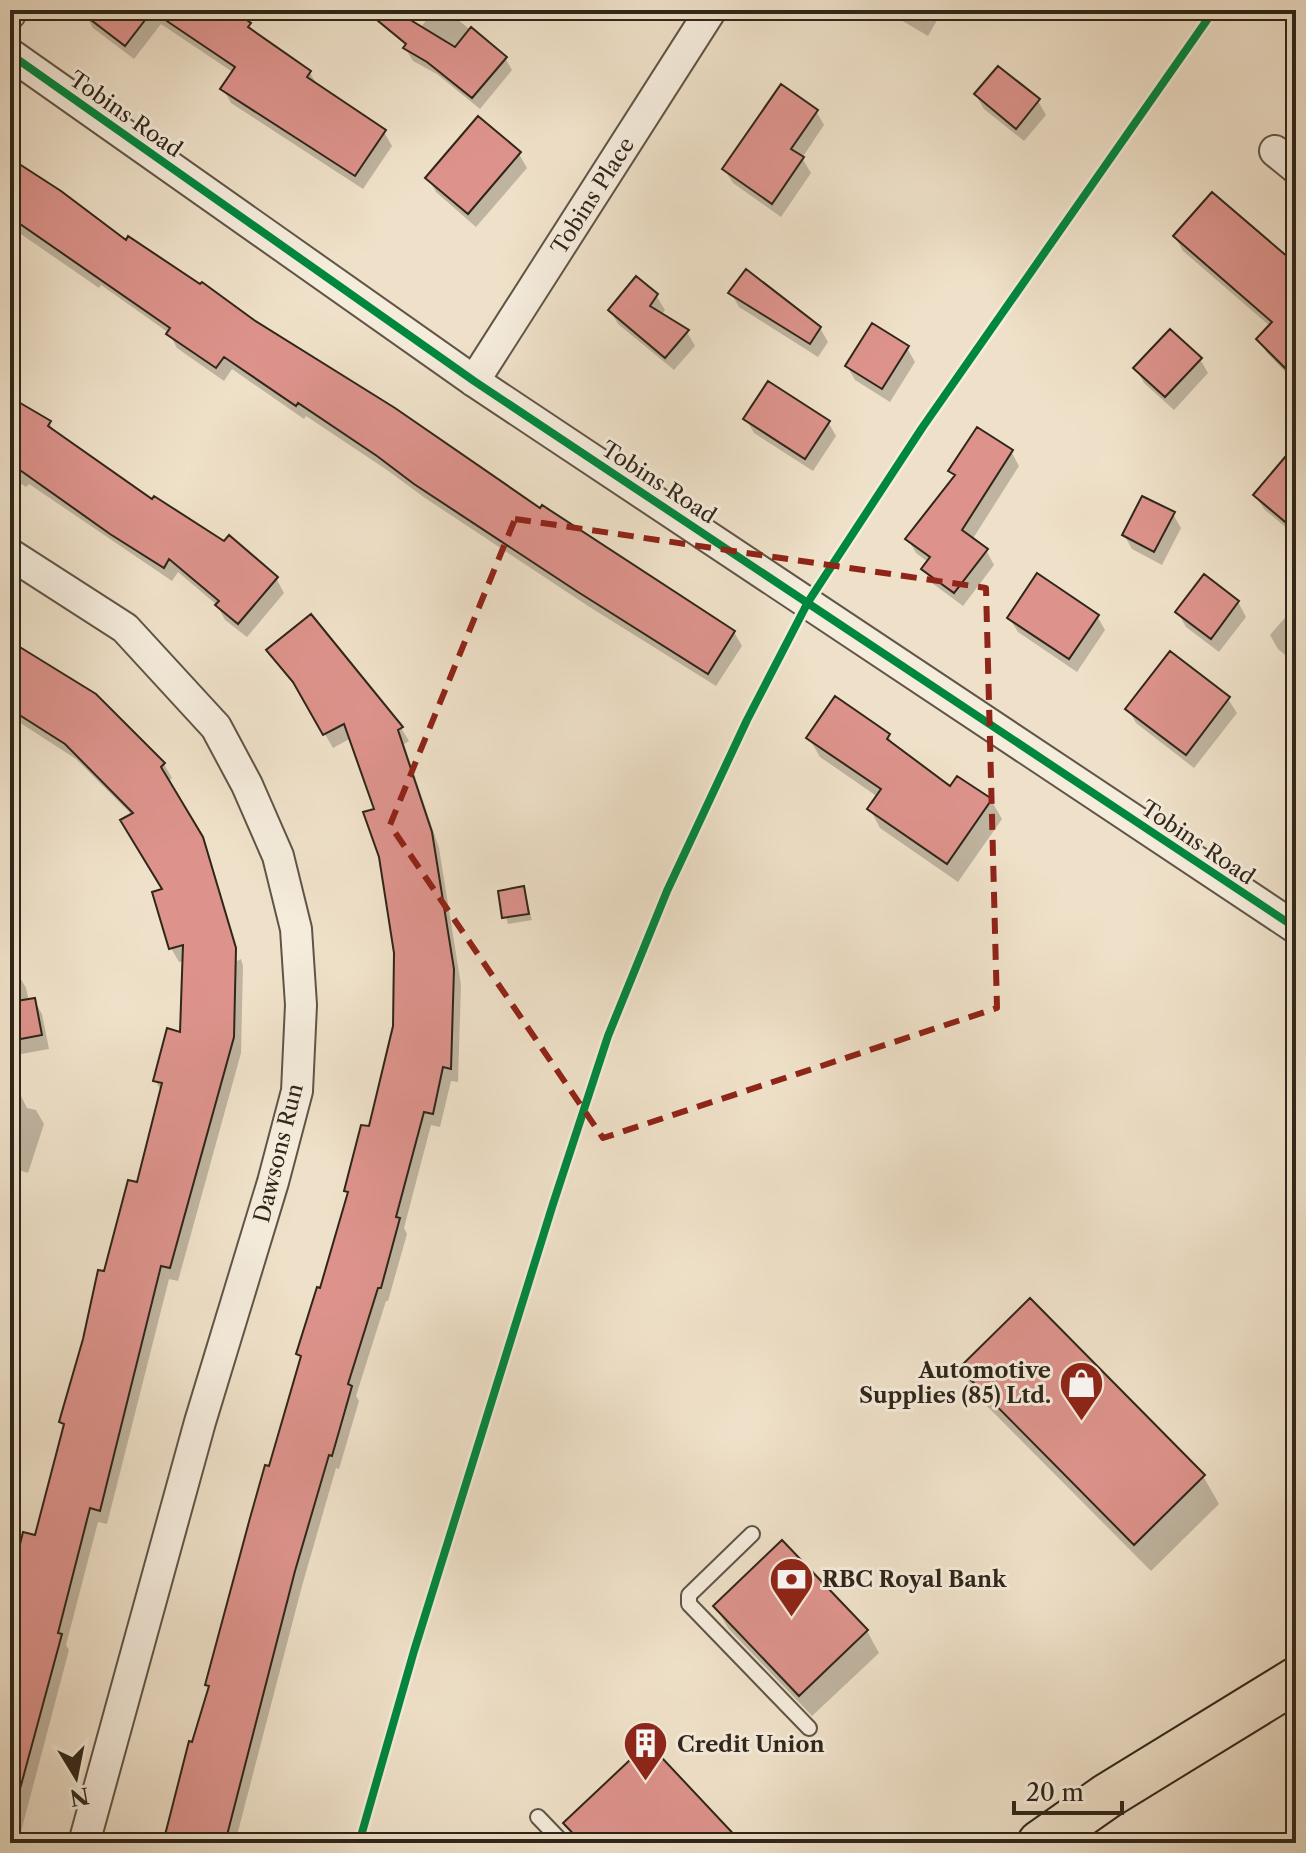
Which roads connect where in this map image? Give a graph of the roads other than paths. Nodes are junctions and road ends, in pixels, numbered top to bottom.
1 (711, 10) edge
2 (10, 54) edge
3 (474, 381) junction
4 (10, 554) edge
5 (1296, 928) edge
6 (752, 1534) dead end
7 (1296, 1680) edge
8 (809, 1728) dead end
9 (538, 1817) dead end
10 (1068, 1835) edge
11 (84, 1843) edge
12 (563, 1843) edge

1 - 3 street, Tobins Place
2 - 3 street, Tobins Road
3 - 5 street, Tobins Road
4 - 11 street, Dawsons Run
6 - 8 lane
7 - 10 main road
9 - 12 lane

